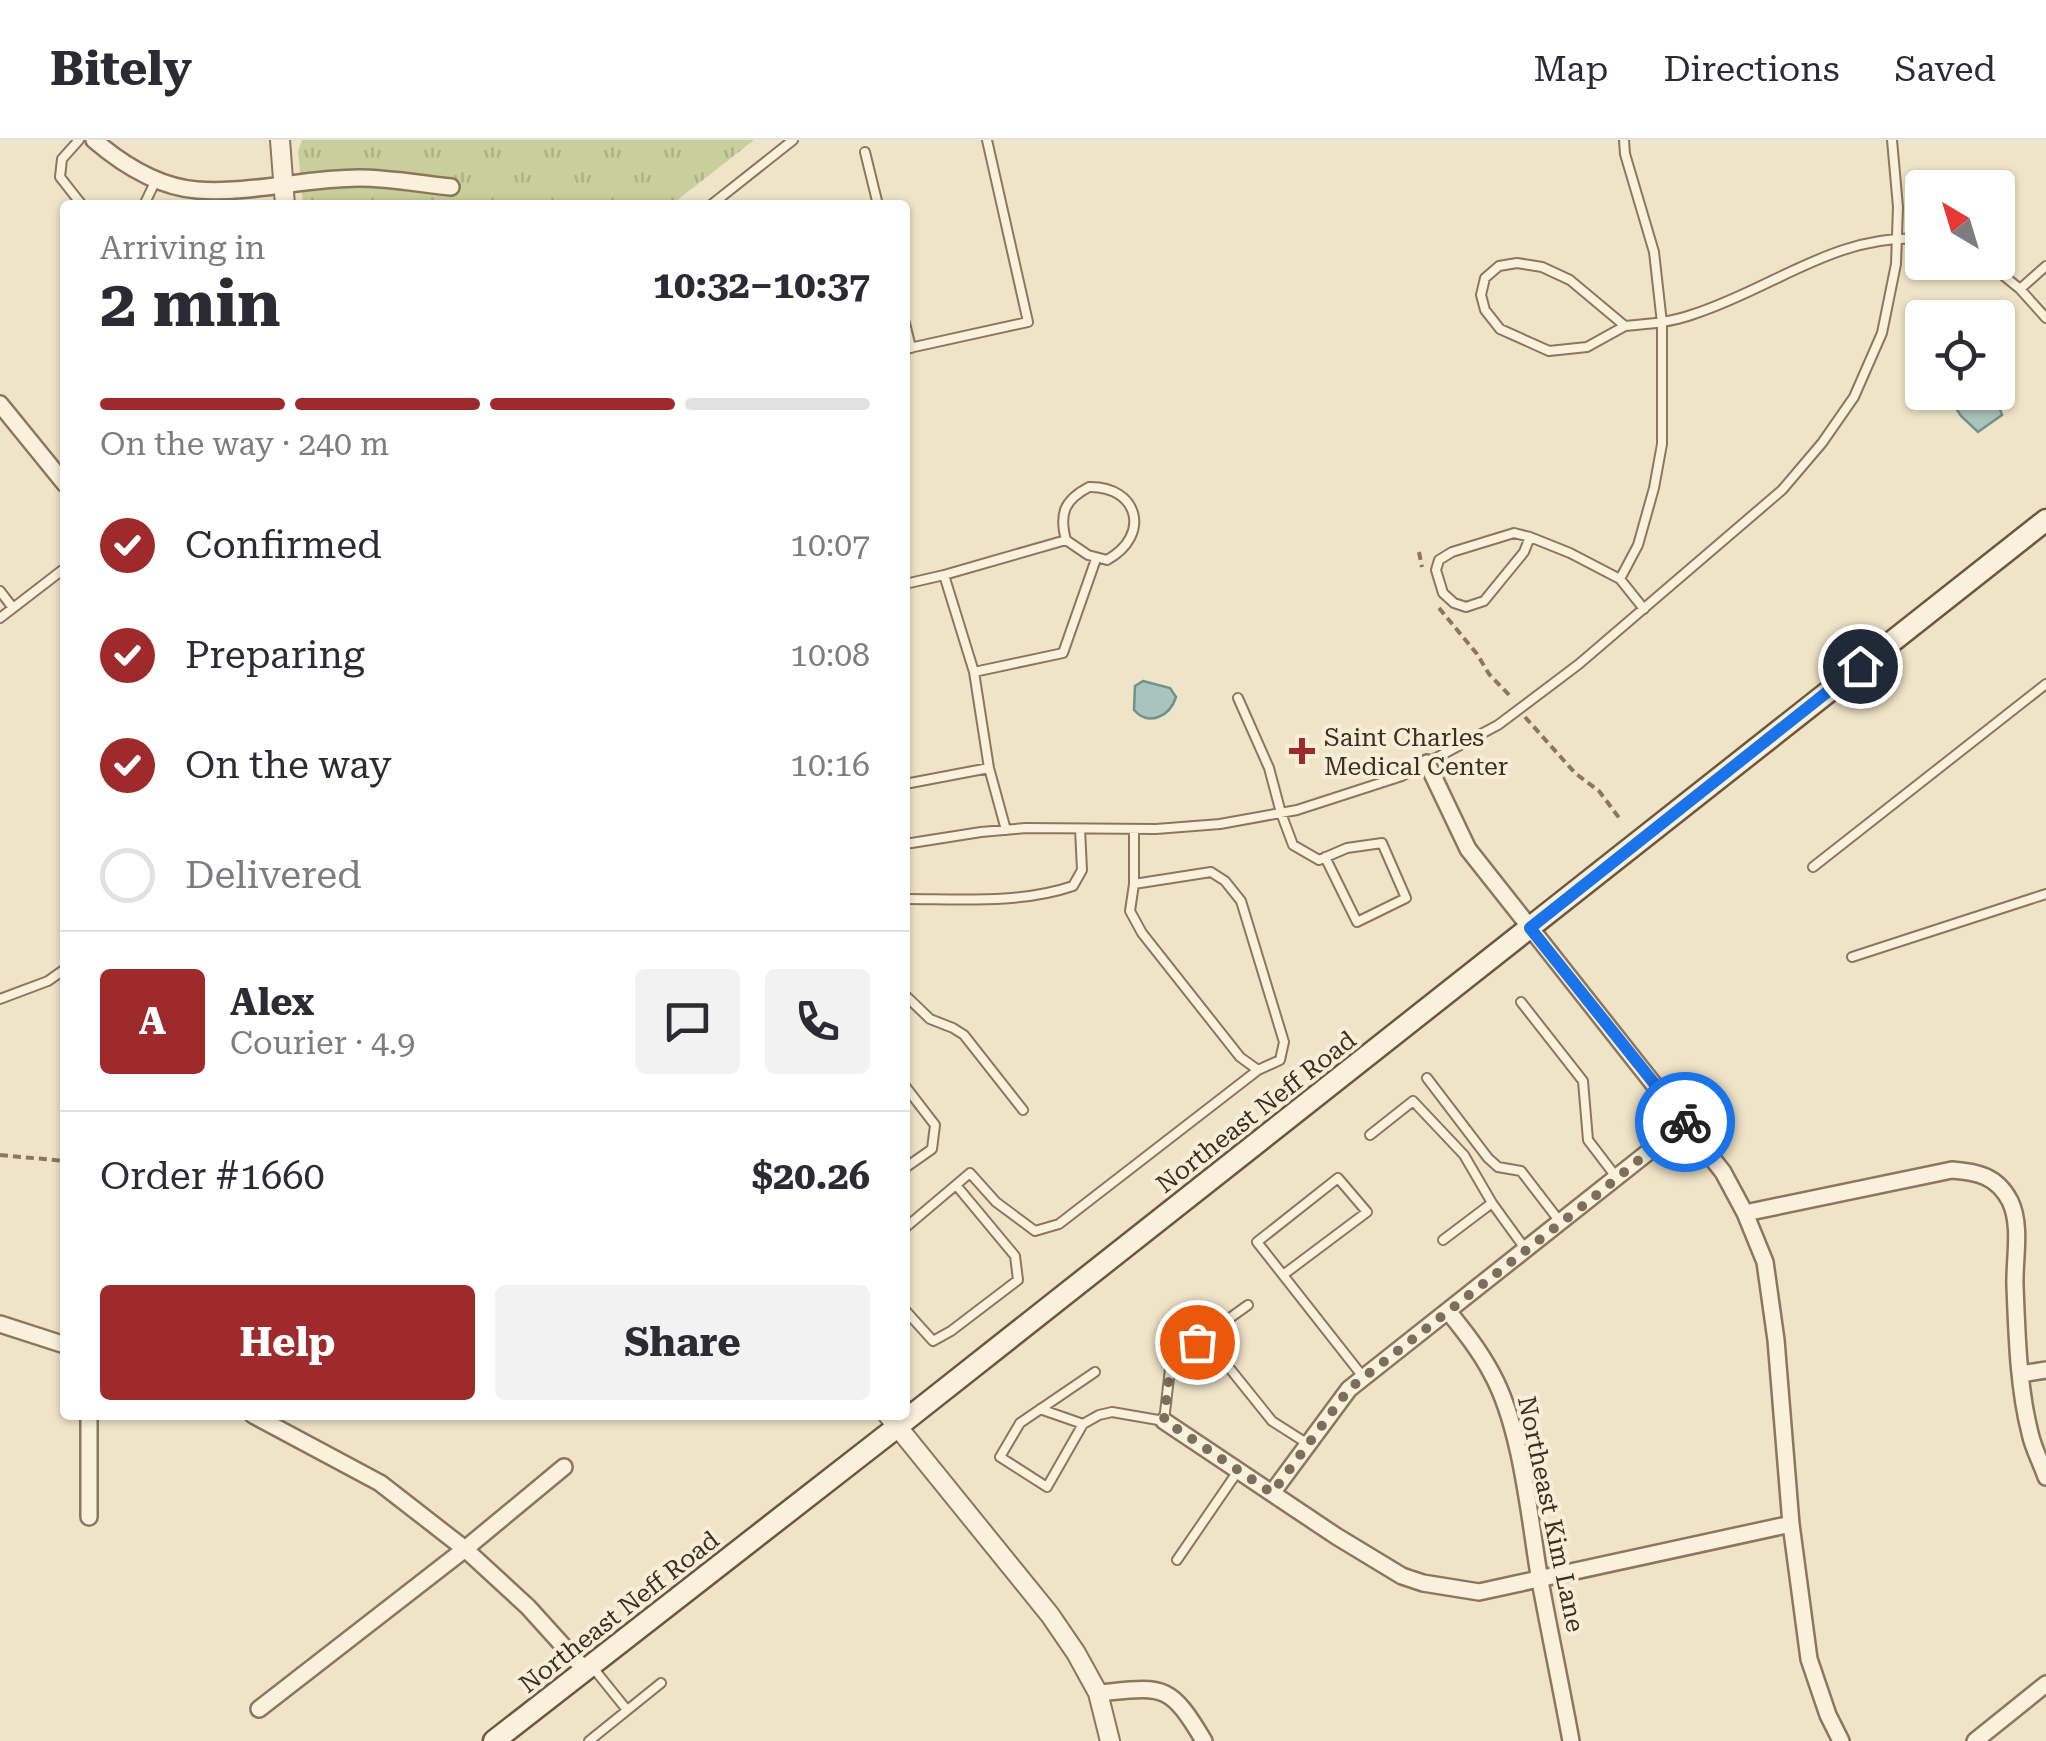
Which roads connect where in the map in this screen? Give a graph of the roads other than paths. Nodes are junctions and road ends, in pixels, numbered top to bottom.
1 (79, 140) edge
2 (94, 140) edge
3 (280, 140) edge
4 (794, 140) edge
5 (987, 140) edge
6 (1624, 140) edge
7 (1892, 140) edge
8 (866, 152) dead end
9 (156, 180) junction
10 (284, 185) junction
11 (452, 188) dead end
12 (78, 200) edge
13 (146, 200) edge
14 (285, 200) edge
15 (717, 200) edge
16 (877, 200) edge
17 (1897, 238) junction
18 (1905, 239) edge
19 (2046, 266) edge
20 (2009, 280) edge
21 (2020, 289) junction
22 (2046, 318) edge
23 (1662, 323) junction
24 (1625, 326) junction
25 (910, 348) edge
26 (0, 404) edge
27 (60, 478) edge
28 (2046, 520) edge
29 (1530, 537) junction
30 (1066, 540) junction
31 (1096, 559) junction
32 (60, 572) edge
33 (944, 576) junction
34 (1620, 579) junction
35 (910, 583) edge
36 (0, 590) edge
37 (14, 608) junction
38 (1644, 610) junction
39 (0, 618) edge
40 (974, 672) junction
41 (2046, 684) edge
42 (1238, 698) dead end
43 (1427, 763) junction
44 (989, 768) junction
45 (910, 783) edge
46 (1281, 812) junction
47 (1080, 829) junction
48 (1134, 829) junction
49 (1006, 830) junction
50 (910, 843) edge
51 (1325, 857) junction
52 (1813, 867) dead end
53 (1134, 884) junction
54 (2046, 894) edge
55 (910, 899) edge
56 (1530, 928) junction
57 (1852, 958) dead end
58 (60, 973) edge
59 (0, 999) edge
60 (910, 1000) edge
61 (1521, 1002) dead end
62 (1258, 1070) junction
63 (1427, 1078) dead end
64 (910, 1092) edge
65 (1023, 1110) dead end
66 (1685, 1123) junction
67 (1370, 1135) dead end
68 (910, 1164) edge
69 (1617, 1178) junction
70 (956, 1185) junction
71 (1492, 1204) junction
72 (1745, 1213) junction
73 (1560, 1223) junction
74 (910, 1224) edge
75 (1443, 1240) dead end
76 (1526, 1250) junction
77 (1283, 1275) junction
78 (1248, 1305) dead end
79 (1448, 1311) junction
80 (910, 1315) edge
81 (0, 1324) edge
82 (60, 1344) edge
83 (1230, 1370) dead end
84 (2046, 1370) edge
85 (1095, 1372) dead end
86 (2021, 1374) junction
87 (1364, 1378) junction
88 (910, 1408) edge
89 (1040, 1409) junction
90 (89, 1420) edge
91 (262, 1420) edge
92 (1164, 1420) junction
93 (893, 1421) edge
94 (1083, 1424) junction
95 (1308, 1444) junction
96 (564, 1467) dead end
97 (1238, 1470) junction
98 (2046, 1477) edge
99 (1272, 1493) junction
100 (89, 1517) dead end
101 (1790, 1524) junction
102 (465, 1549) junction
103 (1177, 1560) dead end
104 (1540, 1578) junction
105 (588, 1668) junction
106 (661, 1682) dead end
107 (2046, 1684) edge
108 (1098, 1693) junction
109 (258, 1709) dead end
110 (627, 1710) junction
111 (494, 1741) edge
112 (590, 1741) edge
113 (1110, 1741) edge
114 (1204, 1741) edge
115 (1571, 1741) edge
116 (1841, 1741) edge
117 (1975, 1741) edge

1 - 12 lane
2 - 9 street
3 - 10 street
4 - 15 lane
5 - 25 lane
6 - 23 lane
7 - 17 lane
8 - 16 lane
9 - 10 street
9 - 13 lane
10 - 11 street
10 - 14 street
17 - 18 lane
17 - 23 lane
17 - 38 lane
19 - 21 lane
20 - 21 lane
21 - 22 lane
23 - 24 lane
23 - 34 lane
24 - 24 lane
26 - 27 street
28 - 56 main road, Northeast Neff Road
29 - 29 lane
29 - 34 lane
30 - 31 lane
30 - 31 lane
30 - 33 lane
31 - 40 lane
32 - 37 lane
33 - 35 lane
33 - 40 lane
34 - 38 lane
36 - 37 lane
37 - 39 lane
38 - 43 lane
40 - 44 lane
41 - 52 lane
42 - 46 lane
43 - 46 lane
43 - 56 street
44 - 45 lane
44 - 49 lane
46 - 48 lane
46 - 51 lane
47 - 48 lane
47 - 49 lane
47 - 55 lane
48 - 53 lane
49 - 50 lane
51 - 51 lane
53 - 62 lane
53 - 62 lane
54 - 57 lane
56 - 66 street
56 - 88 main road, Northeast Neff Road
58 - 59 lane
60 - 65 lane
61 - 69 lane
62 - 70 lane
63 - 73 lane
64 - 68 lane
66 - 69 street
66 - 72 street
67 - 71 lane
69 - 73 street
70 - 74 lane
70 - 80 lane
71 - 75 lane
71 - 76 lane
72 - 86 street
72 - 101 street
73 - 76 street
76 - 79 street
77 - 77 lane
77 - 87 lane
78 - 92 lane
79 - 87 street
79 - 104 street, Northeast Kim Lane
81 - 82 street
83 - 95 lane
84 - 86 street
85 - 89 lane
86 - 98 street
87 - 95 street
89 - 94 lane
89 - 94 lane
90 - 100 street
91 - 102 street
92 - 94 lane
92 - 97 street
93 - 105 main road, Northeast Neff Road
93 - 108 street
95 - 99 street
96 - 102 street
97 - 99 street
97 - 103 lane
99 - 104 street
101 - 104 street
101 - 116 street
102 - 105 street
102 - 109 street
104 - 115 street, Northeast Kim Lane
105 - 110 lane
105 - 111 main road, Northeast Neff Road
106 - 110 lane
107 - 117 street
108 - 113 street
108 - 114 street
110 - 112 lane

